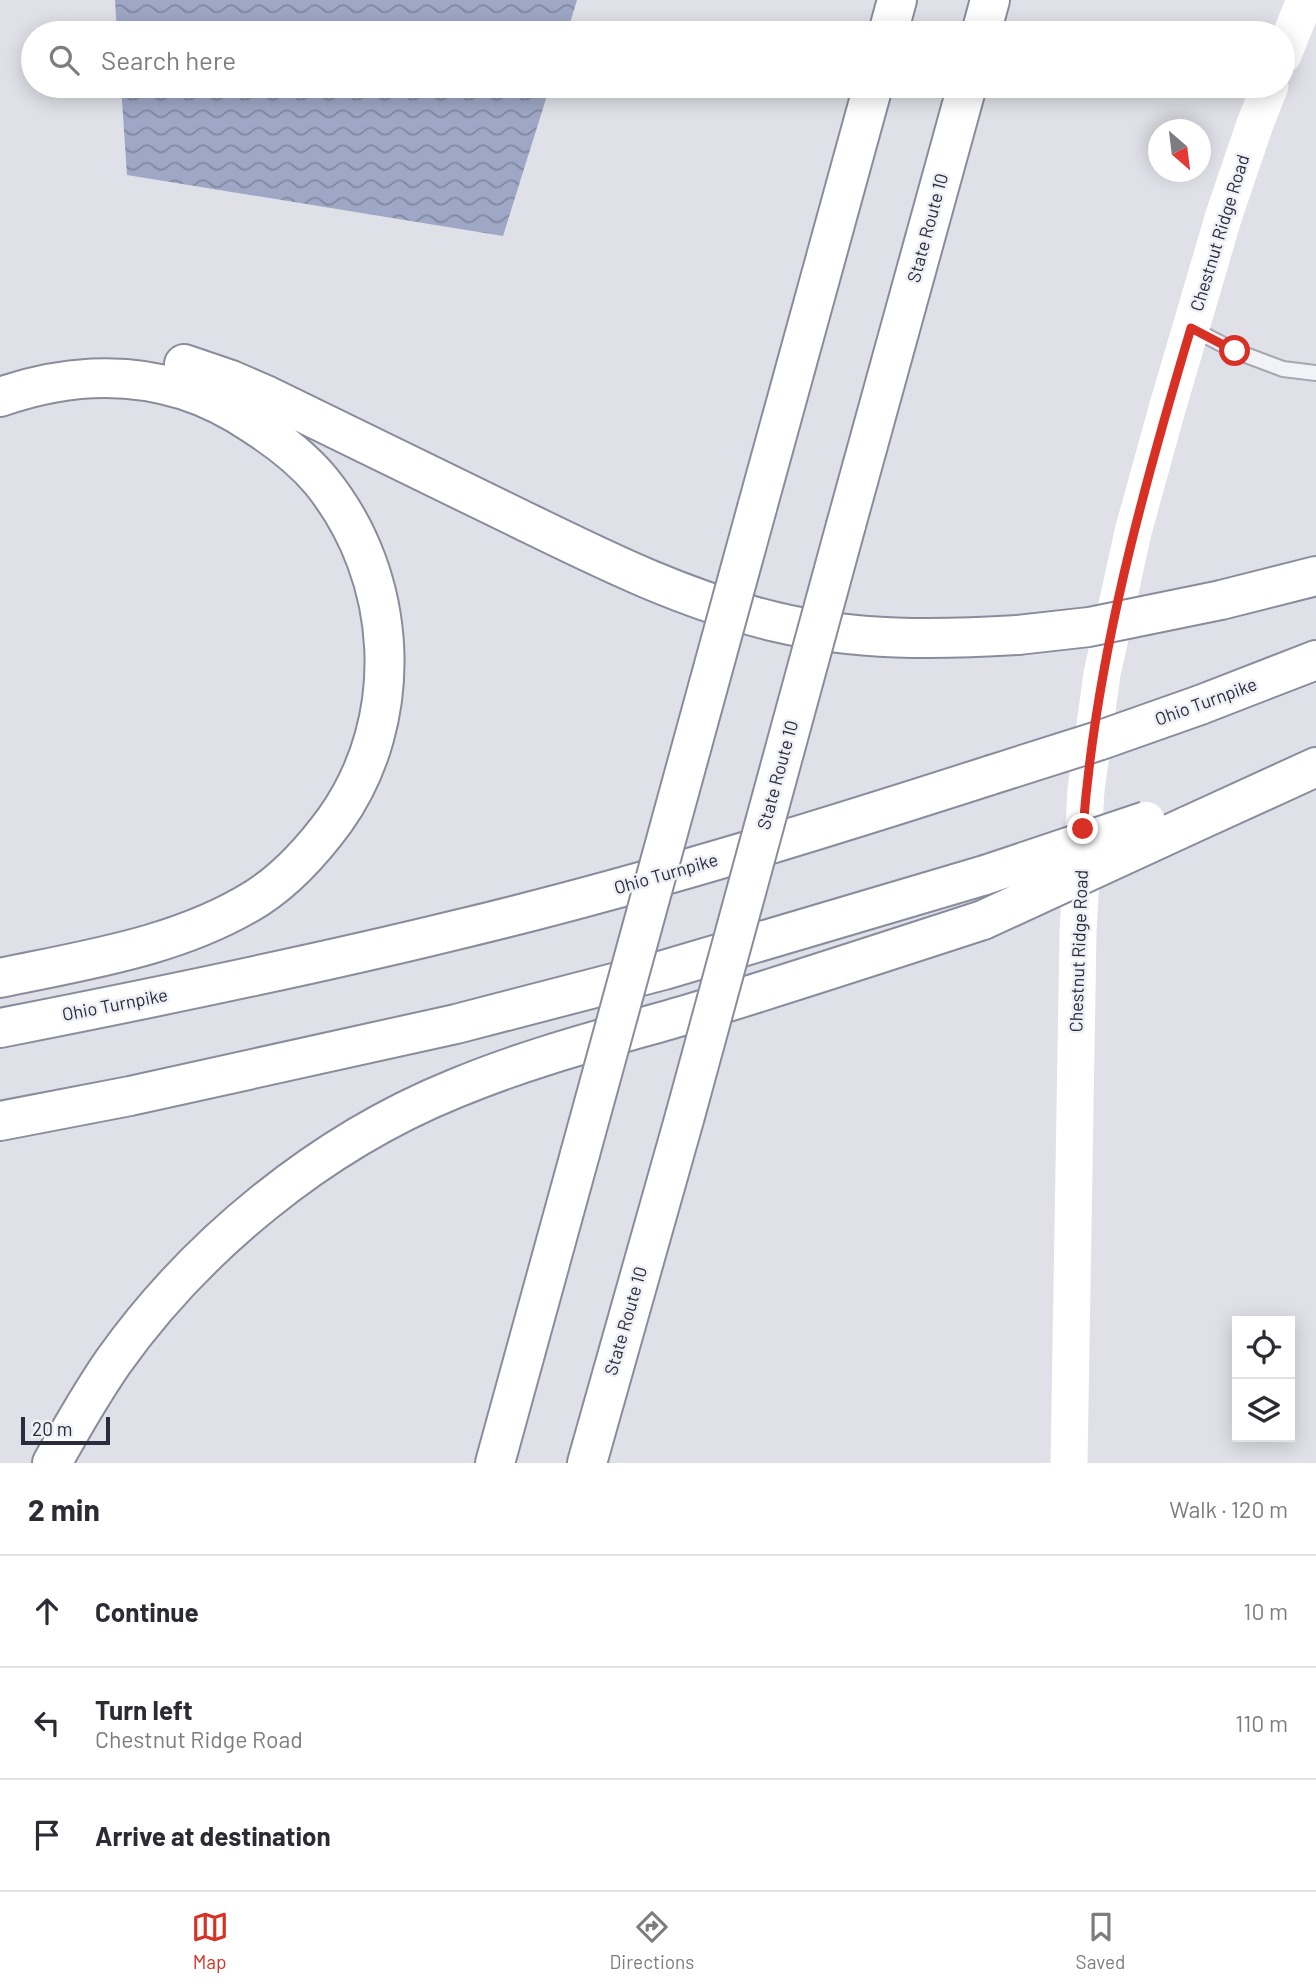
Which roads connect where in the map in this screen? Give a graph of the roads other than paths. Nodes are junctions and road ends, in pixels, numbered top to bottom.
1 (897, 0) edge
2 (990, 0) edge
3 (1305, 0) edge
4 (891, 21) edge
5 (984, 21) edge
6 (1295, 25) edge
7 (870, 98) edge
8 (964, 98) edge
9 (1265, 98) edge
10 (1191, 328) junction
11 (0, 370) edge
12 (1316, 373) edge
13 (0, 397) edge
14 (1316, 576) edge
15 (1316, 660) edge
16 (1316, 760) edge
17 (1316, 767) edge
18 (1189, 816) junction
19 (0, 978) edge
20 (0, 1028) edge
21 (0, 1121) edge
22 (52, 1463) edge
23 (495, 1463) edge
24 (587, 1463) edge
25 (1069, 1463) edge

1 - 4 highway
2 - 5 highway
3 - 6 street
7 - 23 highway, bridge
8 - 24 highway, State Route 10, bridge
9 - 10 street, Chestnut Ridge Road
10 - 12 lane
10 - 25 street, Chestnut Ridge Road
11 - 14 highway, bridge
13 - 19 highway
15 - 20 highway, Ohio Turnpike, bridge
16 - 18 highway
17 - 18 highway
18 - 21 highway, bridge
18 - 22 highway, bridge

